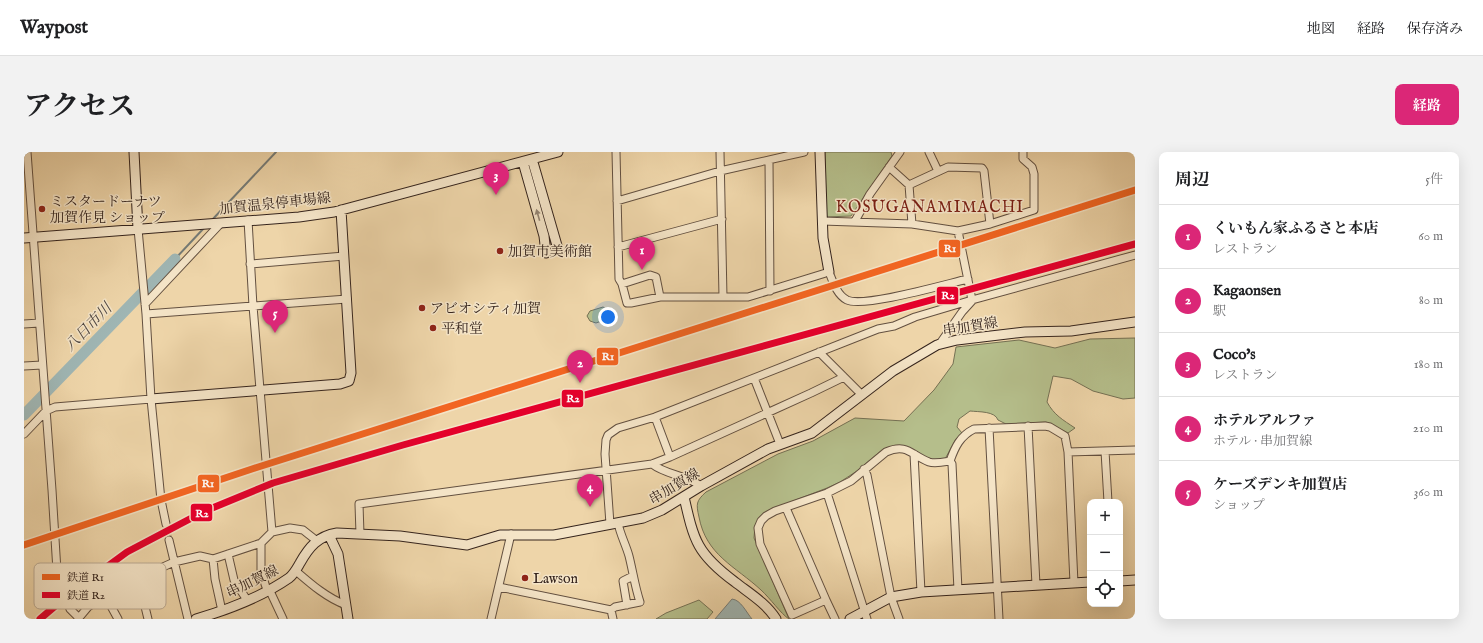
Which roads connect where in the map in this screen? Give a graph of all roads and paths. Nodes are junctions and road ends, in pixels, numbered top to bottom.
1 (26, 152) edge
2 (134, 152) edge
3 (558, 152) edge
4 (616, 152) edge
5 (720, 152) edge
6 (804, 152) edge
7 (820, 152) edge
8 (900, 152) edge
9 (929, 152) edge
10 (1023, 152) edge
11 (769, 160) junction
12 (528, 161) junction
13 (889, 167) junction
14 (720, 170) junction
15 (938, 171) junction
16 (909, 185) junction
17 (617, 201) junction
18 (341, 210) junction
19 (248, 220) junction
20 (722, 220) junction
21 (822, 221) junction
22 (855, 221) junction
23 (219, 223) junction
24 (912, 224) junction
25 (990, 224) junction
26 (138, 229) junction
27 (958, 231) junction
28 (28, 237) edge
29 (618, 247) junction
30 (558, 249) dead end
31 (546, 253) dead end
32 (1135, 255) edge
33 (344, 256) junction
34 (250, 264) junction
35 (829, 272) junction
36 (968, 279) junction
37 (622, 284) junction
38 (770, 291) junction
39 (660, 297) junction
40 (723, 297) junction
41 (347, 299) junction
42 (972, 300) junction
43 (145, 302) junction
44 (253, 306) junction
45 (146, 314) junction
46 (1135, 322) edge
47 (39, 323) junction
48 (24, 324) edge
49 (937, 345) junction
50 (820, 352) junction
51 (42, 365) junction
52 (24, 366) edge
53 (844, 377) junction
54 (754, 378) junction
55 (260, 391) junction
56 (862, 395) junction
57 (151, 399) junction
58 (46, 409) junction
59 (767, 413) junction
60 (655, 418) junction
61 (1028, 426) junction
62 (989, 428) junction
63 (24, 434) edge
64 (780, 444) junction
65 (1135, 450) edge
66 (1105, 451) junction
67 (1068, 452) junction
68 (914, 454) junction
69 (670, 457) junction
70 (950, 461) junction
71 (652, 464) junction
72 (864, 469) junction
73 (607, 470) junction
74 (701, 486) junction
75 (827, 493) junction
76 (684, 497) junction
77 (1108, 499) edge
78 (786, 508) junction
79 (614, 523) junction
80 (166, 524) tunnel mouth
81 (272, 532) junction
82 (329, 534) junction
83 (360, 534) junction
84 (511, 534) junction
85 (169, 540) tunnel mouth
86 (317, 541) junction
87 (261, 543) junction
88 (228, 554) junction
89 (213, 559) junction
90 (174, 562) junction
91 (56, 563) edge
92 (166, 566) edge
93 (296, 571) junction
94 (633, 576) junction
95 (1135, 580) edge
96 (1123, 581) edge
97 (1087, 582) edge
98 (1074, 583) junction
99 (1036, 585) junction
100 (499, 587) junction
101 (998, 588) junction
102 (268, 590) junction
103 (958, 590) junction
104 (921, 592) junction
105 (891, 597) junction
106 (247, 600) junction
107 (826, 600) junction
108 (346, 605) junction
109 (627, 605) junction
110 (70, 609) edge
111 (113, 609) edge
112 (146, 609) edge
113 (611, 610) junction
114 (222, 611) junction
115 (866, 615) edge
116 (82, 617) edge
117 (210, 617) edge
118 (793, 617) edge
119 (118, 619) edge
120 (148, 619) edge
121 (188, 619) edge
122 (196, 619) edge
123 (283, 619) edge
124 (348, 619) edge
125 (491, 619) edge
126 (613, 619) edge
127 (776, 619) edge
128 (835, 619) edge
129 (850, 619) edge
130 (900, 619) edge
131 (999, 619) edge

1 - 28 street
2 - 26 main road
3 - 12 main road, 加賀温泉停車場線
4 - 17 street
5 - 14 street
6 - 11 street
7 - 21 main road
8 - 13 street
9 - 15 street
10 - 25 street
11 - 14 street
11 - 38 street
12 - 18 main road, 加賀温泉停車場線
12 - 30 main road
31 -> 12 main road
13 - 16 street
13 - 22 street
14 - 17 street
14 - 20 street
15 - 16 street
15 - 25 street
16 - 24 street
17 - 29 street
18 - 19 main road, 加賀温泉停車場線
18 - 33 main road
19 - 23 main road, 加賀温泉停車場線
19 - 34 street
20 - 29 street
20 - 40 street
21 - 22 street
21 - 35 main road
22 - 24 street
23 - 26 main road, 加賀温泉停車場線
23 - 43 street
24 - 27 street
25 - 27 street
26 - 28 main road, 加賀温泉停車場線
26 - 43 street
27 - 36 street
28 - 47 street
29 - 37 street
32 - 42 street
33 - 34 street
33 - 41 main road
34 - 44 street
35 - 36 street
35 - 38 street
36 - 42 street
37 - 39 street
37 - 39 street
38 - 40 street
39 - 40 street
41 - 44 street
41 - 55 main road
42 - 49 street
42 - 50 street
43 - 45 street
44 - 45 street
44 - 55 street
45 - 57 street
46 - 49 main road, 串加賀線
47 - 48 street
47 - 51 street
49 - 56 main road, 串加賀線
50 - 53 street
50 - 54 street
51 - 52 street
51 - 58 street
53 - 56 street
53 - 59 street
54 - 59 street
54 - 60 street
55 - 57 main road
55 - 81 street
56 - 64 main road, 串加賀線
57 - 58 street
57 - 80 street
58 - 63 street
58 - 91 street
59 - 64 street
59 - 69 street
60 - 69 street
60 - 73 street
61 - 62 street
61 - 67 street
61 - 99 street
62 - 70 street
62 - 101 street
64 - 74 main road, 串加賀線
65 - 66 street
66 - 67 street
66 - 77 street
67 - 98 street
68 - 70 street
68 - 72 street
68 - 104 street
69 - 71 street
70 - 103 street
71 - 73 street
71 - 74 street
72 - 75 street
72 - 105 street
73 - 79 street
73 - 83 street
74 - 76 main road, 串加賀線
75 - 78 street
75 - 115 street
76 - 79 main road, 串加賀線
76 - 127 main road
78 - 107 street
78 - 118 street
79 - 84 main road, 串加賀線
79 - 94 street
81 - 86 street
81 - 87 street
82 - 83 main road, 串加賀線
82 - 86 main road, 串加賀線
82 - 108 main road
83 - 84 main road, 串加賀線
84 - 100 street
85 - 90 street
86 - 93 main road, 串加賀線
87 - 88 street
87 - 102 street
88 - 89 street
88 - 106 street
89 - 90 street
89 - 114 street
90 - 92 street
90 - 121 street
93 - 102 main road, 串加賀線
93 - 108 street
94 - 109 street
94 - 109 street
95 - 96 main road
97 - 98 main road
98 - 99 main road
99 - 101 main road
100 - 113 street
100 - 125 street
101 - 103 main road
101 - 131 street
102 - 106 main road, 串加賀線
102 - 123 street
103 - 104 main road
104 - 105 main road
105 - 115 main road
105 - 130 street
106 - 114 main road, 串加賀線
107 - 118 street
107 - 128 street
108 - 124 main road
109 - 113 street
110 - 116 street
111 - 119 street
112 - 120 street
113 - 126 street
114 - 117 main road, 串加賀線
115 - 129 main road
117 - 122 main road, 串加賀線

